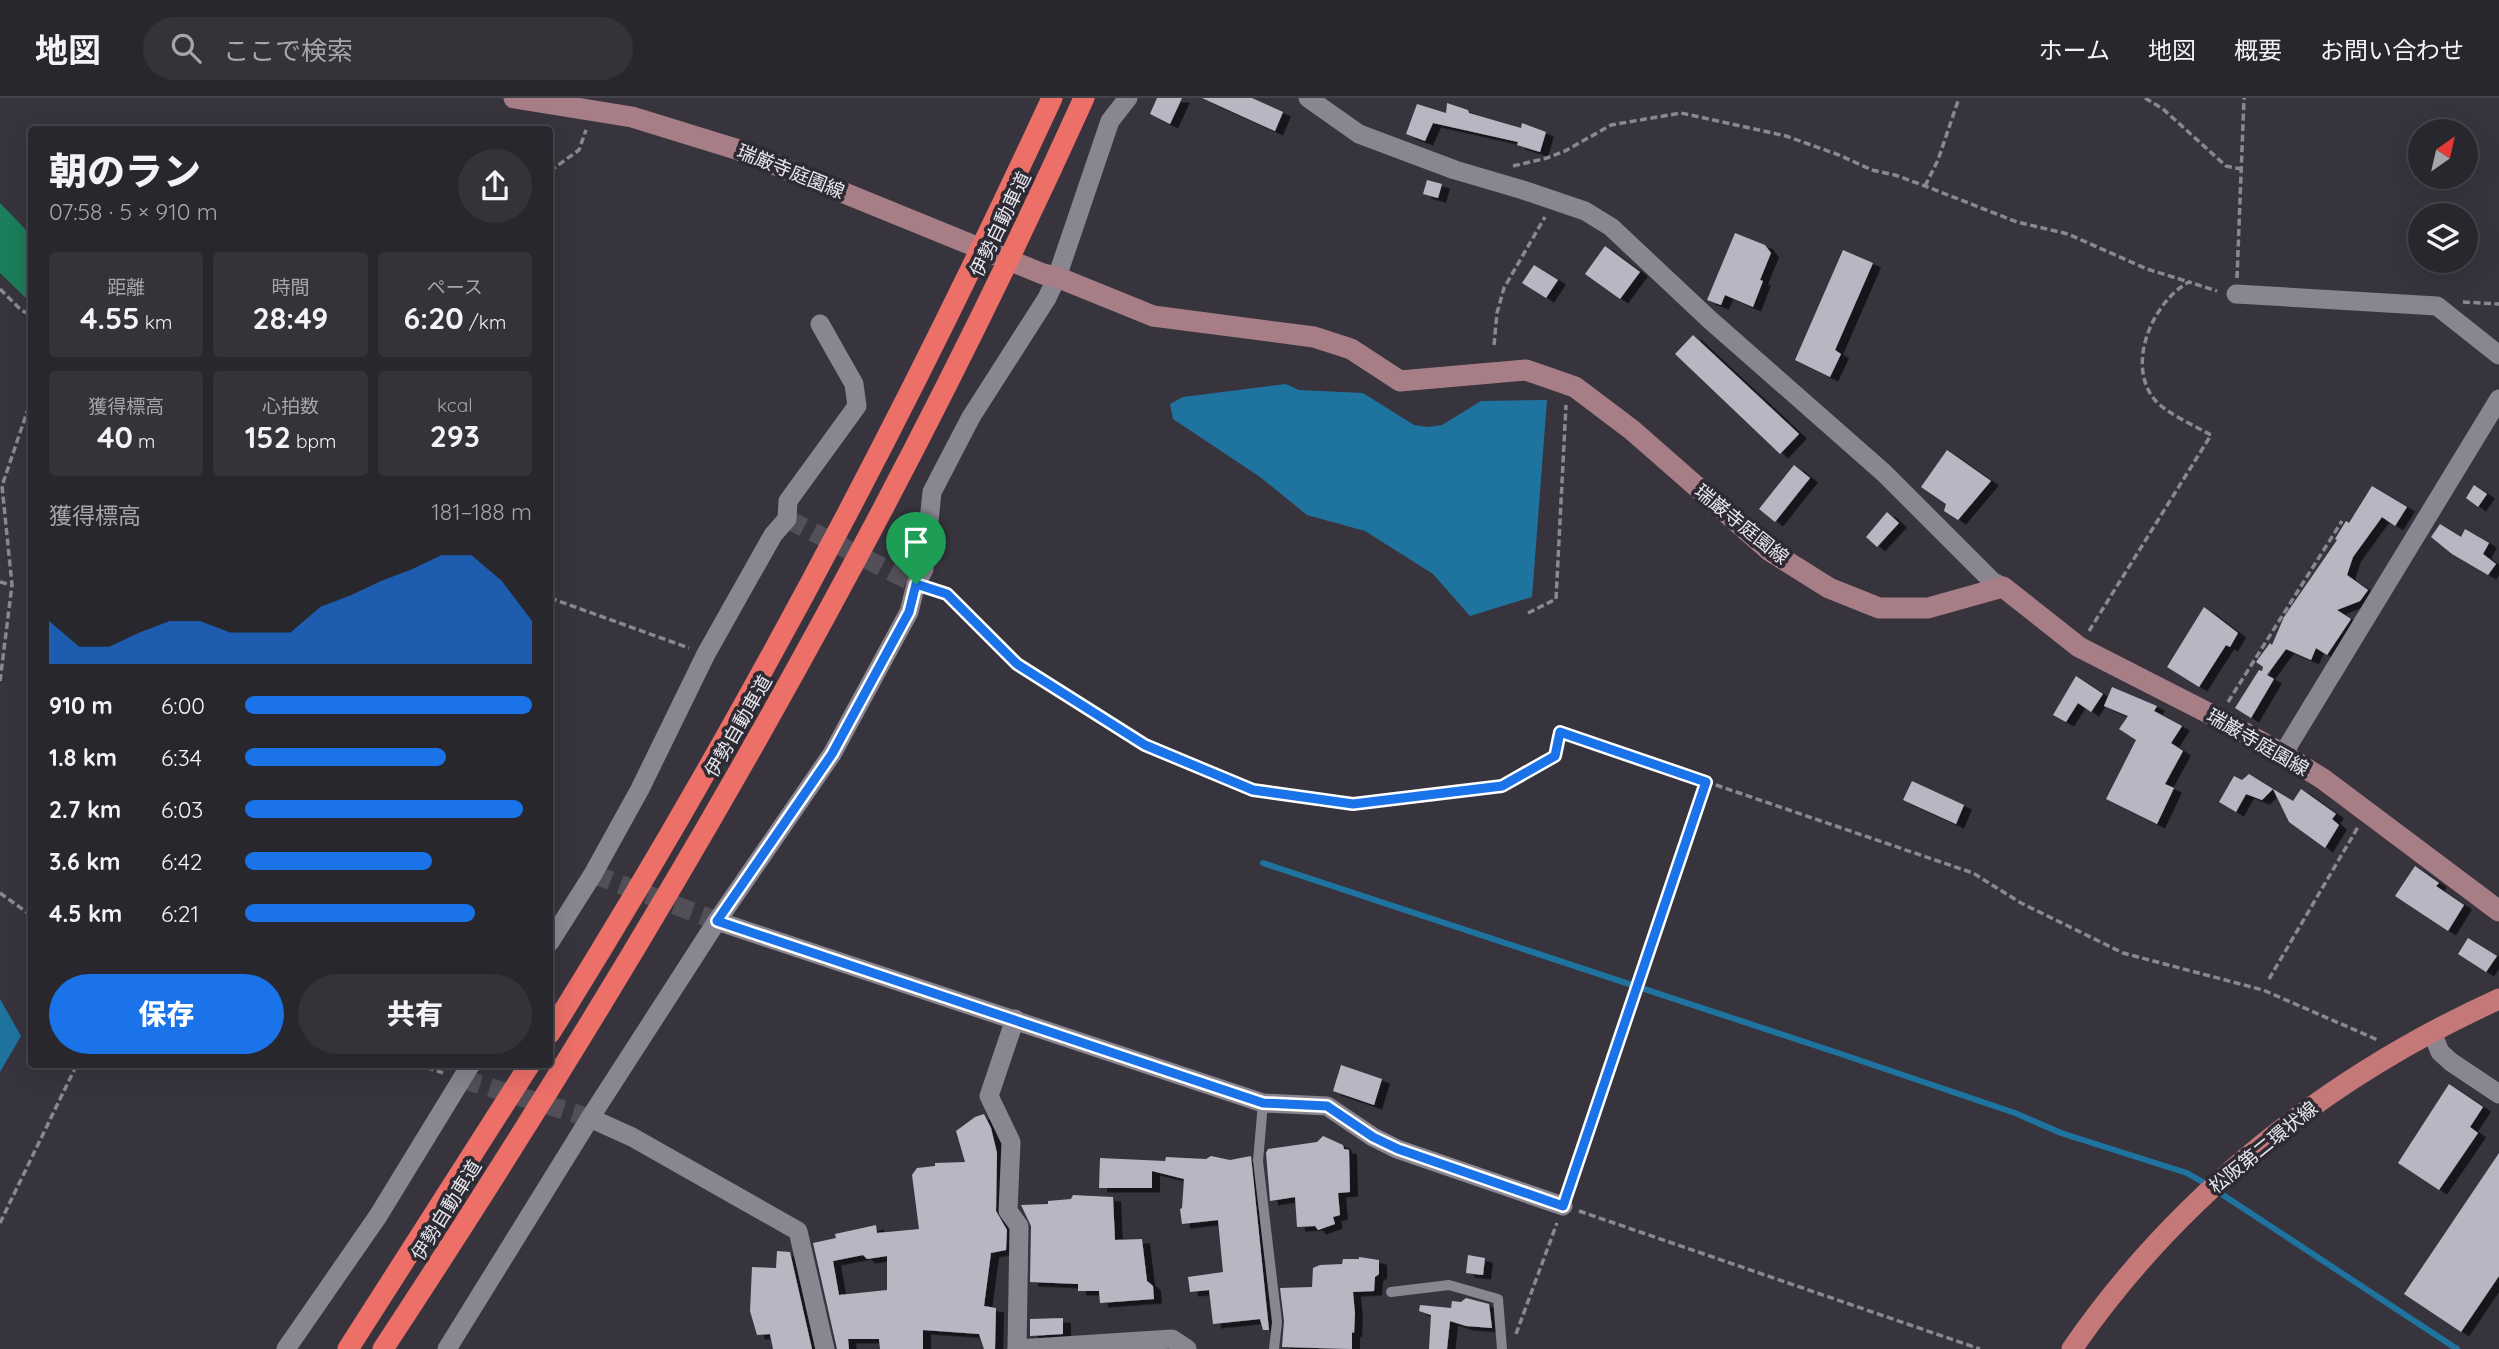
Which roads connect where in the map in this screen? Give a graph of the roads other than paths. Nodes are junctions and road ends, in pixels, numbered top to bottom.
1 (514, 98) edge
2 (1052, 98) edge
3 (1084, 98) edge
4 (1128, 98) edge
5 (1308, 98) edge
6 (1057, 277) junction
7 (2236, 295) road end
8 (820, 324) dead end
9 (2499, 355) edge
10 (2499, 399) edge
11 (2003, 587) junction
12 (2283, 754) junction
13 (2499, 911) edge
14 (717, 921) junction
15 (553, 937) edge
16 (2499, 999) edge
17 (1015, 1019) junction
18 (553, 1027) edge
19 (2432, 1032) junction
20 (527, 1068) edge
21 (467, 1071) edge
22 (2499, 1094) edge
23 (1263, 1103) junction
24 (590, 1118) junction
25 (1563, 1206) road end
26 (1391, 1292) dead end
27 (286, 1349) edge
28 (348, 1349) edge
29 (383, 1349) edge
30 (447, 1349) edge
31 (825, 1349) edge
32 (1017, 1349) edge
33 (1187, 1349) edge
34 (1274, 1349) edge
35 (1502, 1349) edge
36 (2072, 1349) edge

1 - 6 main road, 瑞厳寺庭園線
2 - 18 highway, 伊勢自動車道
3 - 29 highway, 伊勢自動車道
4 - 6 street
5 - 11 street
6 - 11 main road, 瑞巌寺庭園線
6 - 14 street
7 - 9 street
8 - 15 street
10 - 12 street
11 - 12 main road, 瑞巌寺庭園線
12 - 13 main road, 瑞巌寺庭園線
14 - 17 street
14 - 24 street
16 - 19 main road, 松阪第二環状線
17 - 23 street
17 - 32 street
19 - 22 street
19 - 36 main road, 松阪第二環状線
20 - 28 highway, 伊勢自動車道
21 - 27 street
23 - 25 street
23 - 34 lane
24 - 30 street
24 - 31 street
26 - 35 lane
32 - 33 street

